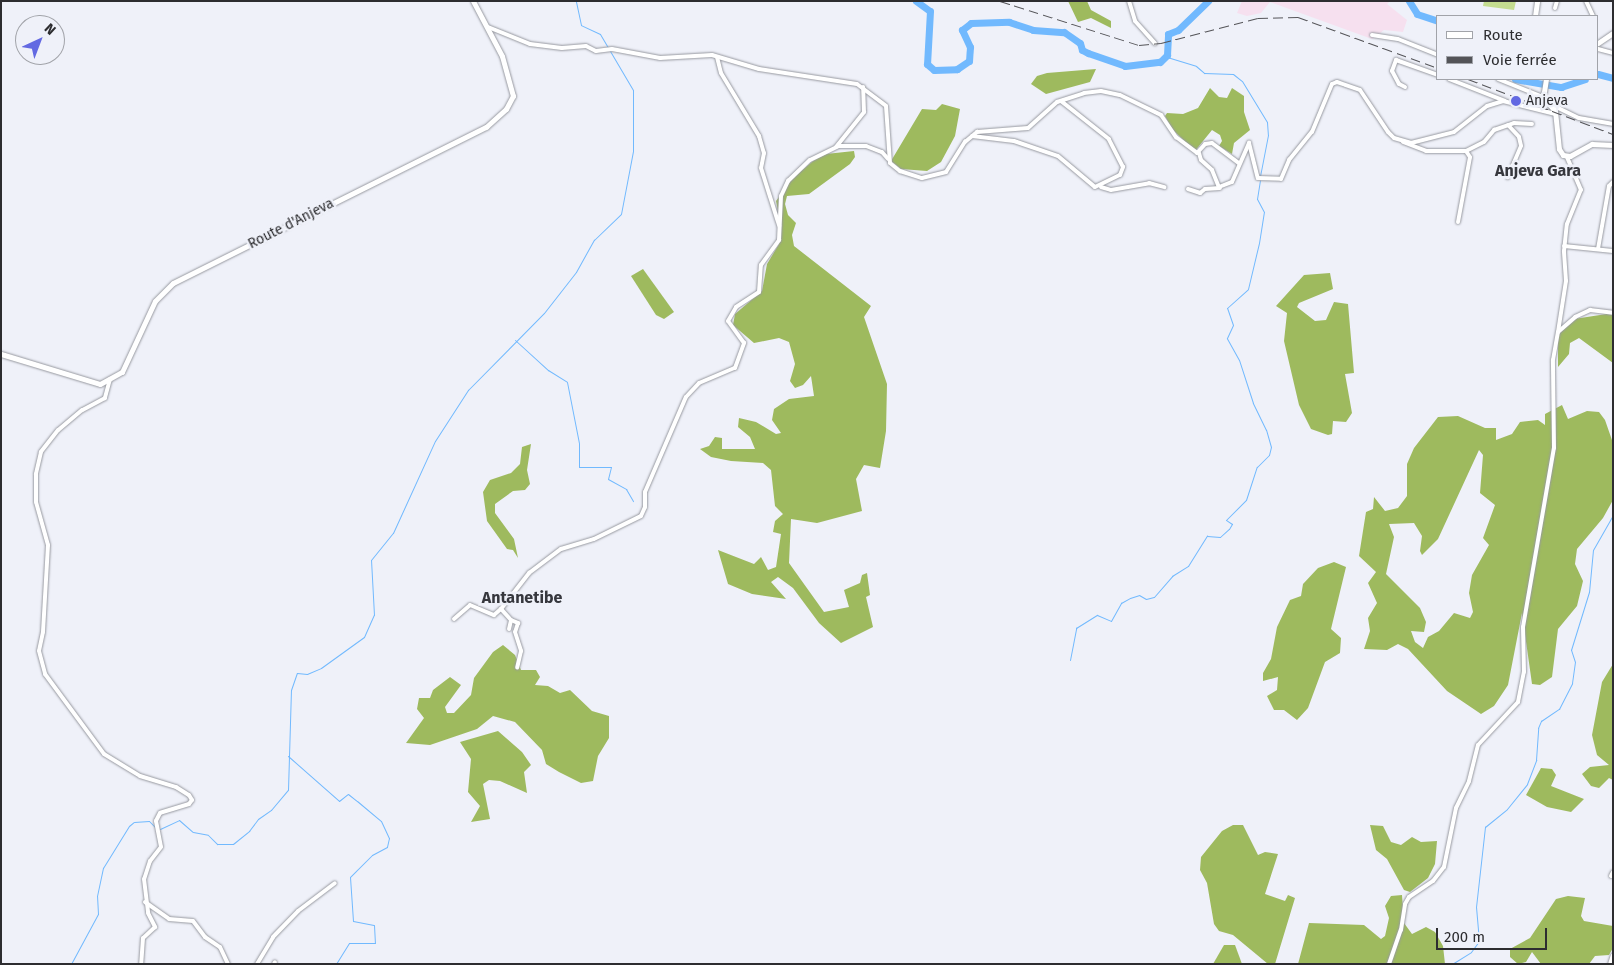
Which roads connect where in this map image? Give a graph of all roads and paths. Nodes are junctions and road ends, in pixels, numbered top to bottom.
1 (473, 1) edge
2 (1129, 1) edge
3 (1536, 1) edge
4 (1557, 1) edge
5 (1586, 1) edge
6 (1555, 8) dead end
7 (1536, 15) edge
8 (1593, 15) edge
9 (488, 28) junction
10 (1613, 33) edge
11 (1372, 35) dead end
12 (1599, 42) edge
13 (1155, 43) dead end
14 (1599, 49) edge
15 (1613, 53) edge
16 (1436, 54) edge
17 (717, 57) junction
18 (1436, 74) edge
19 (1452, 80) edge
20 (1501, 80) edge
21 (1546, 80) edge
22 (863, 87) junction
23 (1404, 87) dead end
24 (1542, 94) junction
25 (1061, 101) junction
26 (1505, 101) junction
27 (1548, 102) junction
28 (1556, 114) junction
29 (1532, 124) dead end
30 (1613, 124) edge
31 (1508, 125) junction
32 (970, 136) junction
33 (1401, 141) junction
34 (1613, 145) edge
35 (836, 147) junction
36 (1466, 151) junction
37 (1199, 153) junction
38 (1567, 157) junction
39 (888, 159) junction
40 (1239, 163) junction
41 (1508, 178) dead end
42 (1613, 182) edge
43 (1164, 186) dead end
44 (1101, 187) junction
45 (1222, 187) junction
46 (1188, 189) dead end
47 (1458, 222) dead end
48 (780, 229) junction
49 (1564, 246) junction
50 (1598, 249) junction
51 (1613, 251) edge
52 (1613, 313) edge
53 (1558, 332) junction
54 (1, 354) edge
55 (111, 378) junction
56 (501, 609) junction
57 (454, 619) dead end
58 (511, 620) junction
59 (509, 629) dead end
60 (517, 668) dead end
61 (335, 883) dead end
62 (145, 902) junction
63 (1613, 955) edge
64 (141, 964) edge
65 (228, 964) edge
66 (257, 964) edge
67 (1389, 964) edge
68 (1610, 964) edge

1 - 9 street, Route d'Anjeva
2 - 13 street
3 - 7 street
4 - 6 street
5 - 8 street
9 - 17 street
9 - 55 street, Route d'Anjeva
10 - 12 street
11 - 16 street
14 - 15 street
17 - 22 street
17 - 48 street
18 - 23 street
19 - 26 street
20 - 24 street
21 - 24 street
22 - 35 street
22 - 39 street
24 - 27 street
25 - 32 street
25 - 37 street
25 - 44 street
26 - 28 street
26 - 33 street
27 - 28 street
27 - 30 street
28 - 38 street
29 - 31 street
31 - 36 street
31 - 41 street
32 - 39 street
32 - 44 street
33 - 36 street
33 - 40 street
34 - 38 street
35 - 39 street
35 - 48 street
36 - 47 street
37 - 40 street
37 - 45 street
38 - 49 street
40 - 45 street
42 - 50 street
43 - 44 street
45 - 46 street
48 - 56 street
49 - 50 street
49 - 53 street
50 - 51 street
52 - 53 street
53 - 67 street
54 - 55 street
55 - 62 street
56 - 57 street
56 - 58 street
58 - 59 street
58 - 60 street
61 - 66 street
62 - 64 street
62 - 65 street
63 - 68 street

